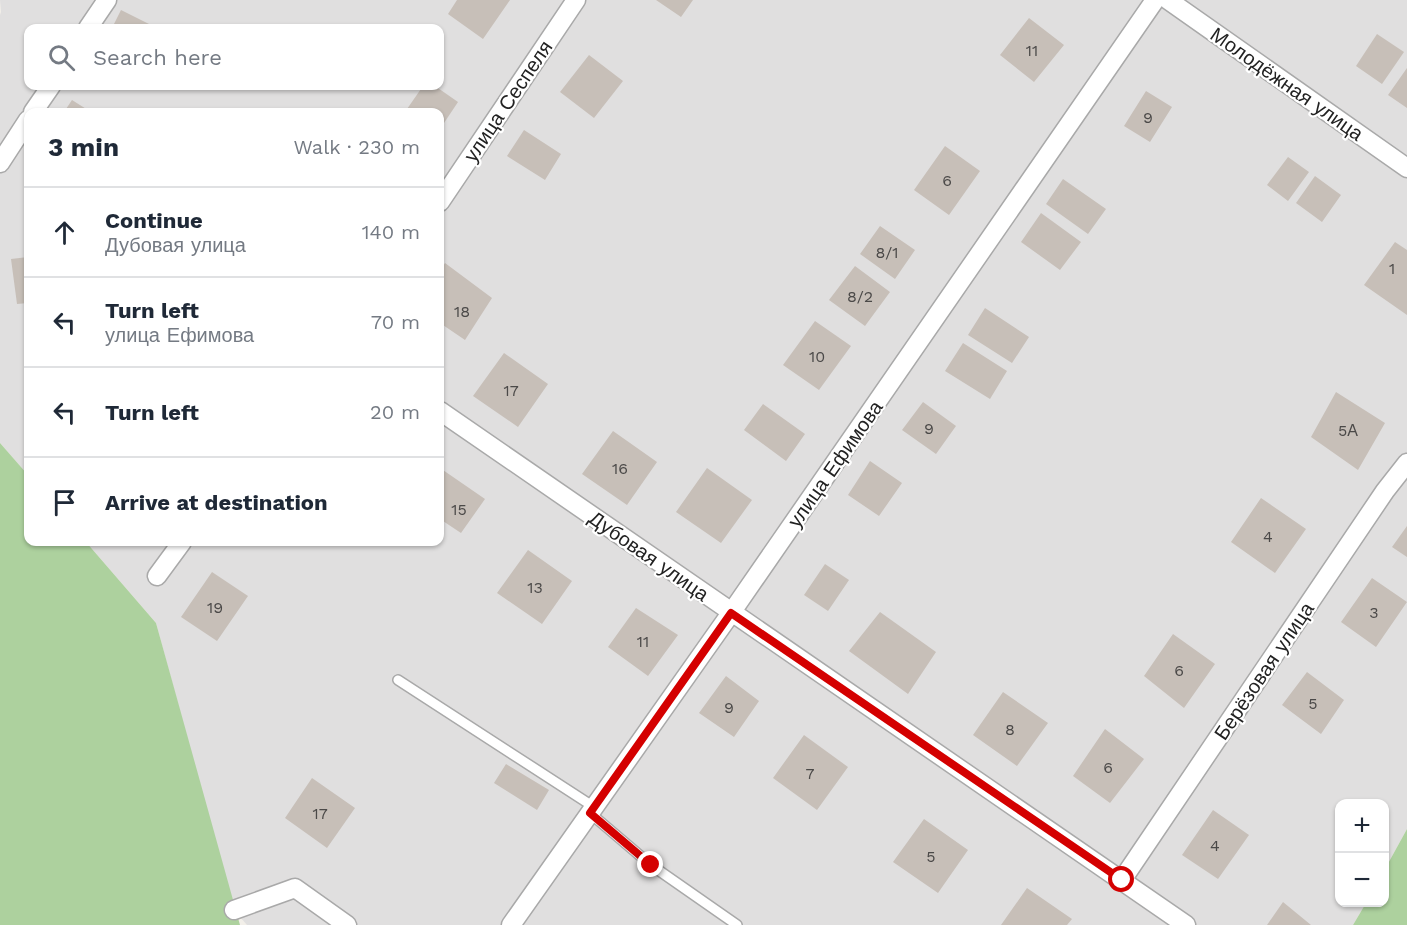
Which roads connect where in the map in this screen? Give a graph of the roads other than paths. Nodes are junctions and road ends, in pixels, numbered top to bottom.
1 (107, 0) edge
2 (576, 0) edge
3 (1155, 0) edge
4 (1168, 0) edge
5 (91, 24) edge
6 (48, 90) edge
7 (36, 108) edge
8 (24, 126) edge
9 (0, 163) edge
10 (1407, 168) edge
11 (444, 196) edge
12 (444, 414) edge
13 (1407, 463) edge
14 (179, 546) edge
15 (157, 576) dead end
16 (731, 613) junction
17 (398, 680) dead end
18 (592, 810) junction
19 (1122, 880) junction
20 (234, 910) dead end
21 (347, 925) edge
22 (511, 925) edge
23 (737, 925) edge
24 (1186, 925) edge

1 - 5 street
2 - 11 street, улица Сеспеля
3 - 16 street, улица Ефимова
4 - 10 street, Молодёжная улица
6 - 7 street
8 - 9 street
12 - 16 street, Дубовая улица
13 - 19 street, Берёзовая улица
14 - 15 street
16 - 18 street, улица Ефимова
16 - 19 street, Дубовая улица
17 - 18 lane
18 - 22 street, улица Ефимова
18 - 23 lane
19 - 24 street, Дубовая улица
20 - 21 street

